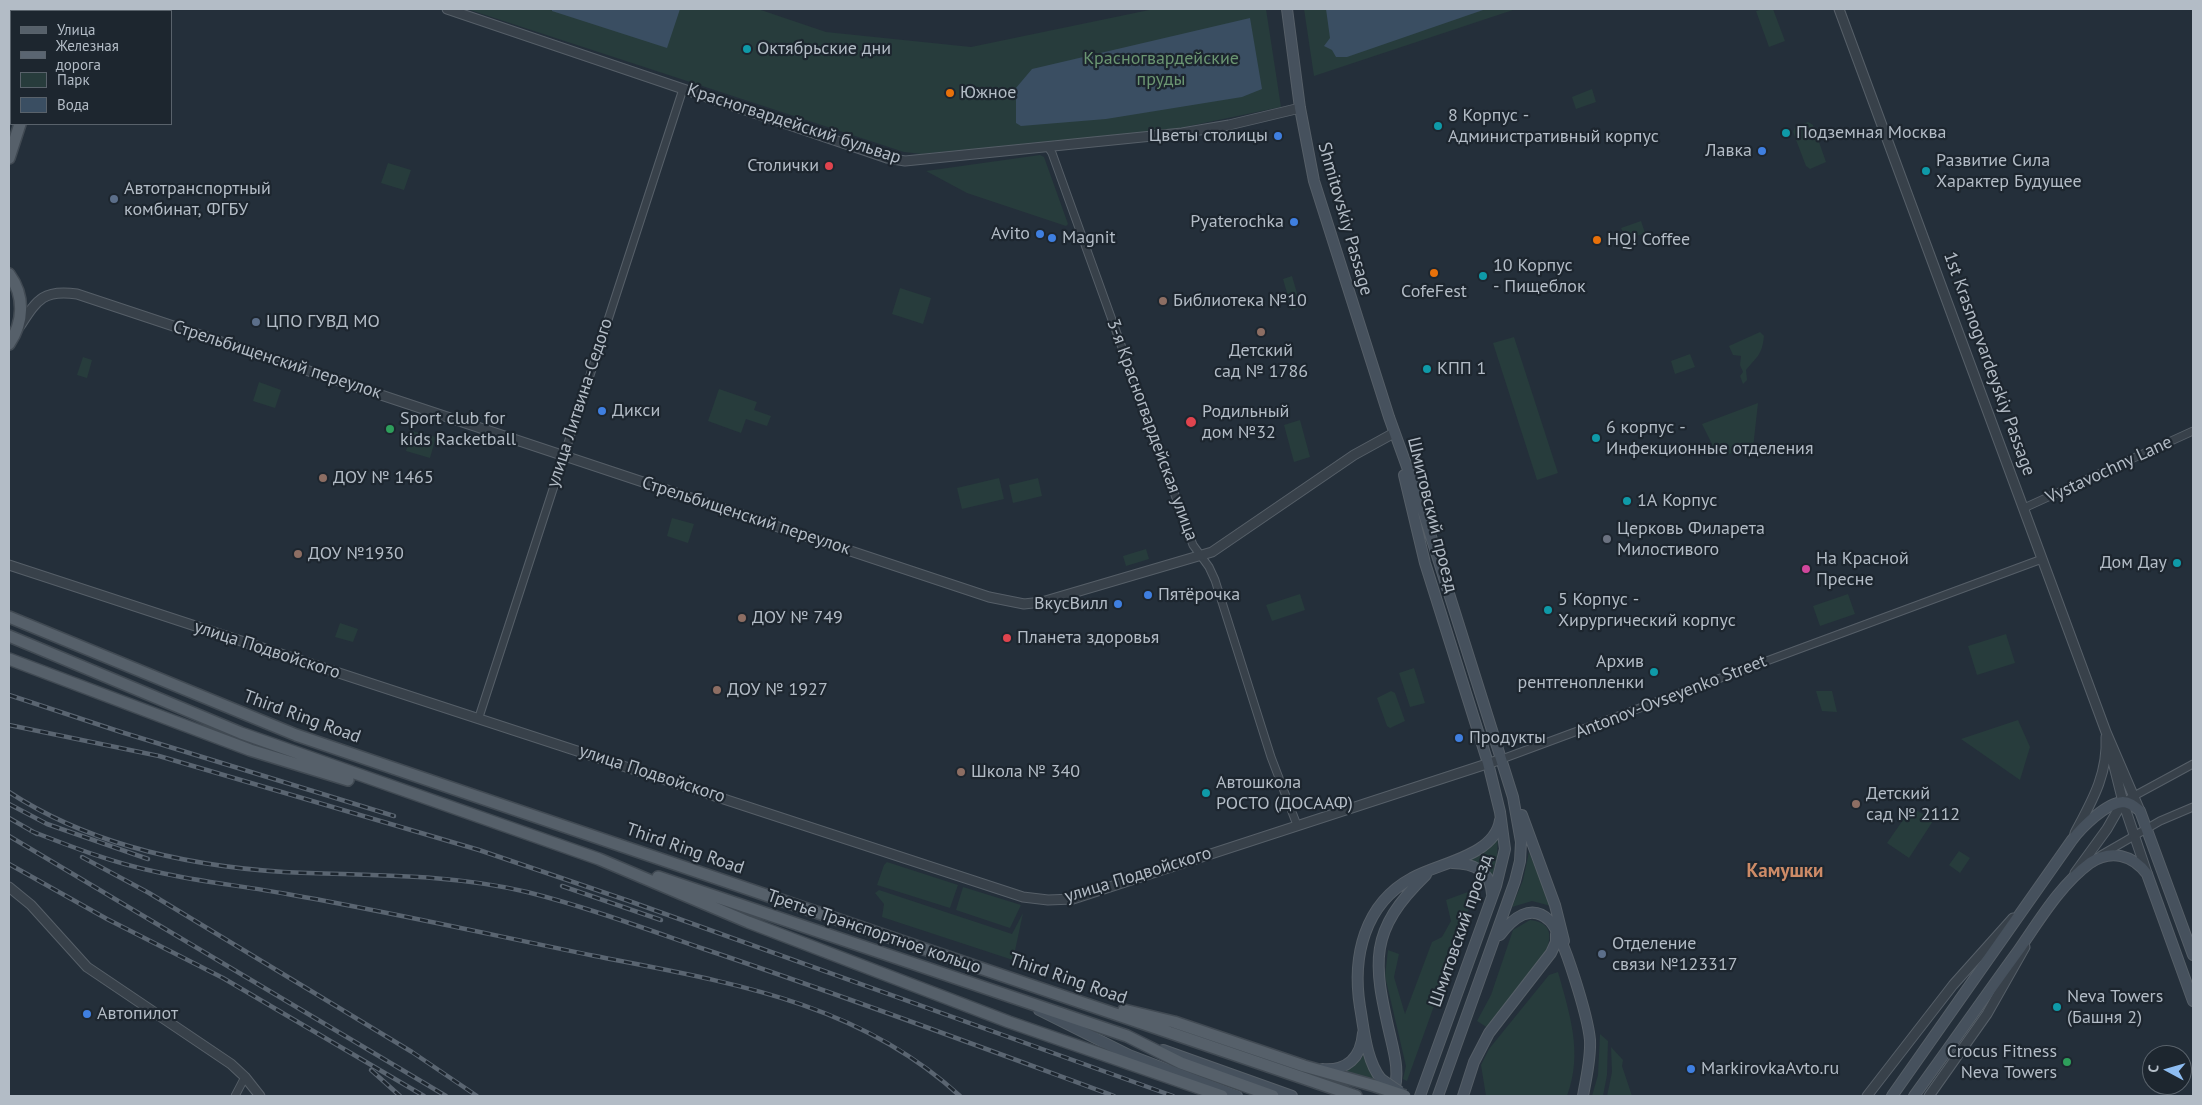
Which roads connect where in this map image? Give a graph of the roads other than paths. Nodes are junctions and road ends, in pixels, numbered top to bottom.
1 (447, 9) edge
2 (1287, 9) edge
3 (1839, 9) edge
4 (683, 89) junction
5 (1300, 108) junction
6 (20, 125) edge
7 (1048, 147) junction
8 (9, 158) edge
9 (9, 274) edge
10 (16, 333) junction
11 (9, 344) edge
12 (2193, 431) edge
13 (1394, 433) junction
14 (563, 455) junction
15 (2024, 508) junction
16 (1200, 556) junction
17 (2042, 559) junction
18 (9, 565) edge
19 (9, 617) edge
20 (9, 636) edge
21 (9, 659) edge
22 (479, 717) junction
23 (2106, 732) junction
24 (1502, 759) junction
25 (1488, 763) junction
26 (2193, 764) edge
27 (2128, 783) junction
28 (2134, 796) junction
29 (424, 799) junction
30 (2123, 802) junction
31 (2193, 807) edge
32 (2140, 811) junction
33 (1500, 812) junction
34 (1297, 825) junction
35 (2147, 828) junction
36 (2134, 836) junction
37 (2072, 840) junction
38 (599, 859) junction
39 (2090, 863) junction
40 (1441, 866) junction
41 (2147, 874) junction
42 (9, 887) edge
43 (2063, 889) junction
44 (2032, 897) junction
45 (1491, 900) junction
46 (2046, 912) junction
47 (1554, 929) junction
48 (1492, 946) junction
49 (2193, 955) edge
50 (1569, 964) junction
51 (1073, 1000) junction
52 (2193, 1001) edge
53 (1023, 1002) junction
54 (1362, 1017) junction
55 (1127, 1036) junction
56 (1304, 1066) junction
57 (245, 1077) junction
58 (1378, 1082) junction
59 (1354, 1095) edge
60 (235, 1096) edge
61 (260, 1096) edge
62 (1219, 1096) edge
63 (1238, 1096) edge
64 (1274, 1096) edge
65 (1292, 1096) edge
66 (1393, 1096) edge
67 (1406, 1096) edge
68 (1420, 1096) edge
69 (1438, 1096) edge
70 (1463, 1096) edge
71 (1583, 1096) edge
72 (1867, 1096) edge
73 (1892, 1096) edge
74 (1914, 1096) edge
75 (1929, 1096) edge

1 - 4 street, Красногвардейский бульвар
2 - 5 main road, Shmitovskiy Passage
3 - 15 street, 1st Krasnogvardeyskiy Passage
4 - 7 street, Красногвардейский бульвар
4 - 14 street, улица Литвина-Седого
5 - 7 street, Красногвардейский бульвар
5 - 13 main road, Shmitovskiy Passage
6 - 8 main road
7 - 16 street, 3-я Красногвардейская улица
9 - 10 main road
10 - 11 main road
10 - 14 street, Стрельбищенский переулок
12 - 15 street, Vystavochny Lane
13 - 16 street, Стрельбищенский переулок
13 - 24 main road, Шмитовский проезд
13 - 25 main road, Шмитовский проезд
14 - 16 street, Стрельбищенский переулок
14 - 22 street, улица Литвина-Седого
15 - 17 street, 1st Krasnogvardeyskiy Passage
16 - 34 street, 3-я Красногвардейская улица
17 - 23 street, 1st Krasnogvardeyskiy Passage
17 - 24 street, Antonov-Ovseyenko Street
18 - 22 street, улица Подвойского
19 - 51 main road, Third Ring Road
20 - 29 main road, Third Ring Road
21 - 29 main road
22 - 34 street, улица Подвойского
23 - 27 street, 1st Krasnogvardeyskiy Passage
23 - 30 street, 1st Krasnogvardeyskiy Passage
23 - 37 street
24 - 25 street, Antonov-Ovseyenko Street
24 - 48 main road, Шмитовский проезд
24 - 50 main road
25 - 33 main road, Шмитовский проезд
25 - 34 street, Antonov-Ovseyenko Street
26 - 28 street
27 - 28 street, 1st Krasnogvardeyskiy Passage
27 - 30 street
28 - 30 street
28 - 32 street, 1st Krasnogvardeyskiy Passage
29 - 38 main road, Third Ring Road
30 - 32 main road
30 - 36 street, 1st Krasnogvardeyskiy Passage
30 - 37 main road
30 - 43 street
31 - 35 street
32 - 35 main road, 1st Krasnogvardeyskiy Passage
33 - 40 main road
33 - 45 main road, Шмитовский проезд
35 - 36 street
35 - 49 main road, 1st Krasnogvardeyskiy Passage
36 - 39 street
36 - 41 street, 1st Krasnogvardeyskiy Passage
37 - 44 main road
38 - 53 main road, Третье Транспортное кольцо
38 - 62 main road, Third Ring Road
39 - 41 main road
39 - 43 main road
40 - 45 main road
40 - 54 main road
40 - 66 main road
41 - 52 main road, 1st Krasnogvardeyskiy Passage
42 - 57 street
43 - 46 main road
44 - 72 street
44 - 73 main road
45 - 68 main road, Шмитовский проезд
46 - 74 main road
46 - 75 street
47 - 48 main road
47 - 50 main road
47 - 70 main road
48 - 69 main road, Шмитовский проезд
50 - 71 main road
51 - 56 main road
51 - 59 main road, Third Ring Road
53 - 55 main road, Третье Транспортное кольцо
53 - 63 main road
54 - 56 main road
54 - 58 main road
55 - 64 main road, Третье Транспортное кольцо
55 - 65 main road
56 - 58 main road
57 - 60 street
57 - 61 street
58 - 67 main road, bridge

